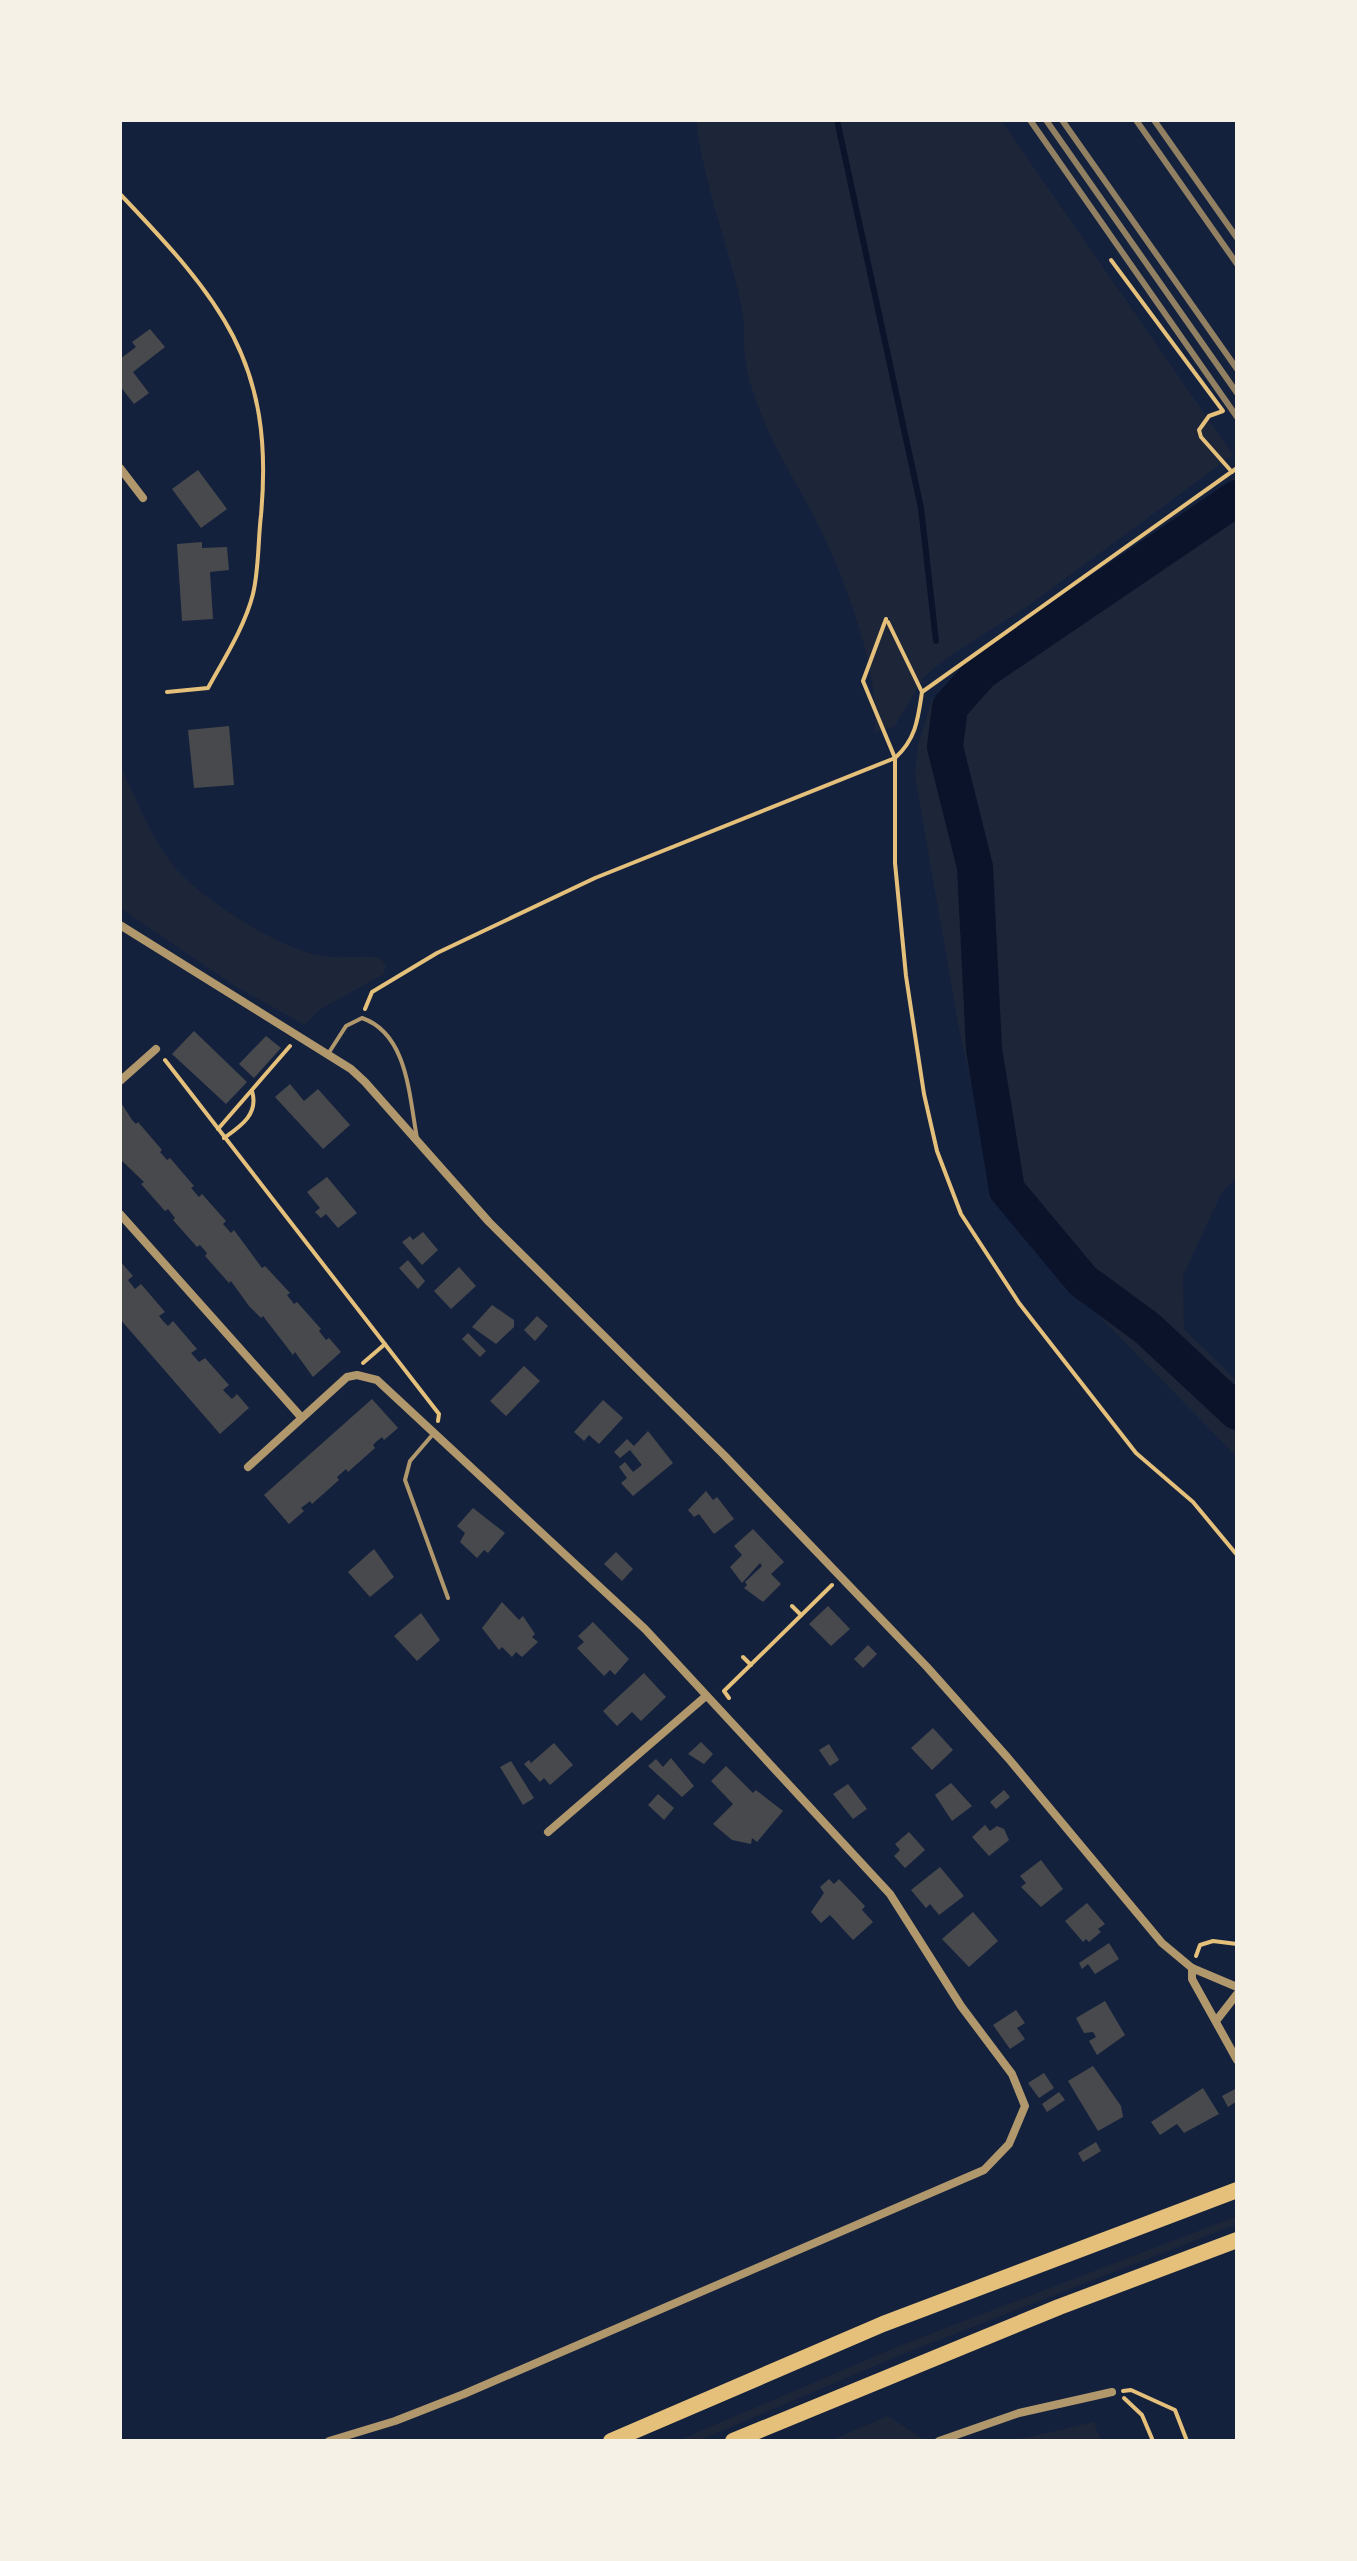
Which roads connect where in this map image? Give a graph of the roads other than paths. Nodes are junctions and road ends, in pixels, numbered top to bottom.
1 (120, 468) edge
2 (143, 498) dead end
3 (120, 925) edge
4 (156, 1049) road end
5 (328, 1055) junction
6 (120, 1081) edge
7 (418, 1145) junction
8 (120, 1214) edge
9 (301, 1417) junction
10 (435, 1431) junction
11 (248, 1467) dead end
12 (448, 1598) dead end
13 (706, 1696) junction
14 (548, 1832) dead end
15 (1192, 1968) junction
16 (1237, 1987) edge
17 (1237, 1994) edge
18 (1216, 2021) junction
19 (1237, 2060) edge
20 (1237, 2190) edge
21 (1237, 2240) edge
22 (1112, 2392) road end
23 (329, 2441) edge
24 (611, 2441) edge
25 (733, 2441) edge
26 (939, 2441) edge

1 - 2 street
3 - 5 street
4 - 6 street
5 - 7 street
5 - 7 lane
7 - 15 street
8 - 9 street
9 - 10 street
9 - 11 street
10 - 12 lane
10 - 13 street
13 - 14 street
13 - 23 street
15 - 16 street
15 - 18 street
17 - 18 street
18 - 19 street
20 - 24 highway
21 - 25 highway
22 - 26 street

